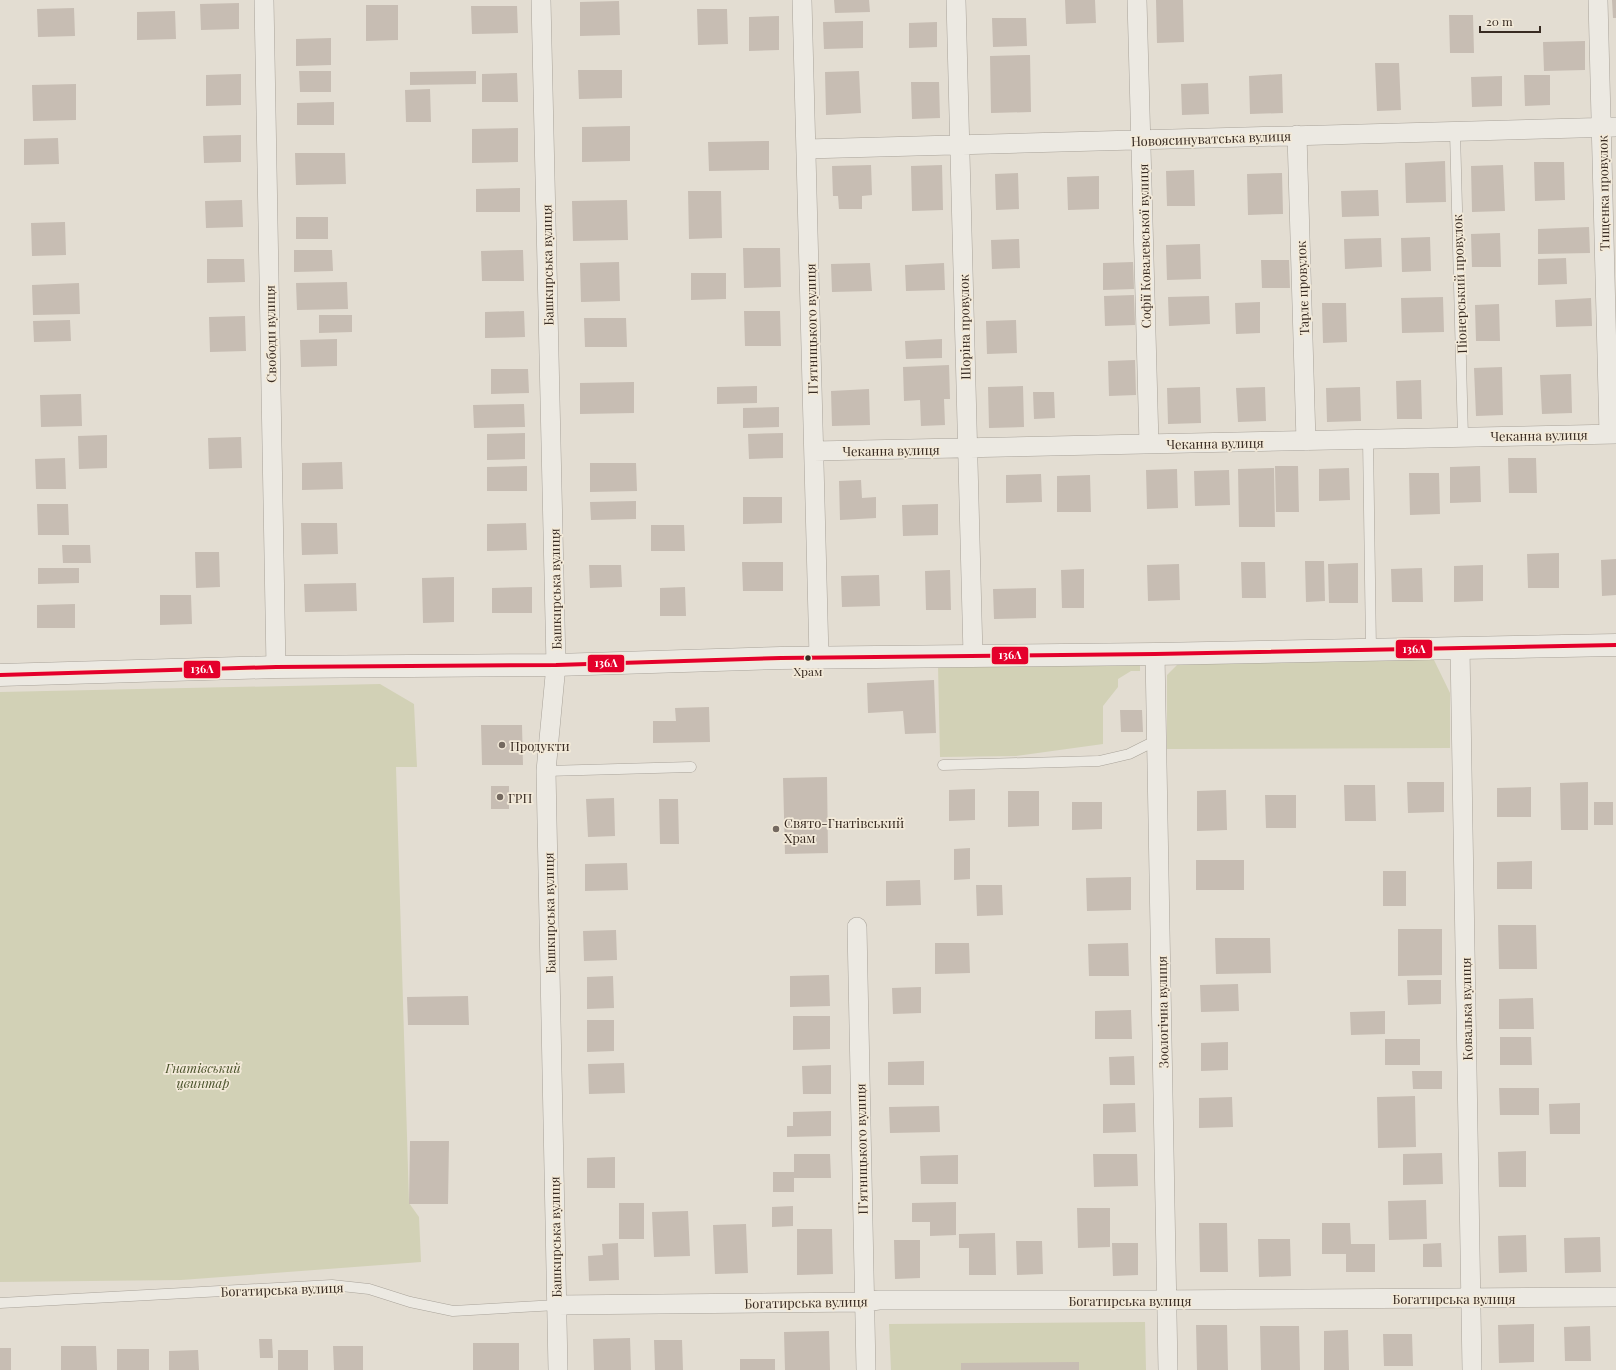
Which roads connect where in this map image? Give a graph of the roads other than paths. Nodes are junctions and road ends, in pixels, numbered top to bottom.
1 (264, 0) edge
2 (541, 0) edge
3 (802, 0) edge
4 (956, 0) edge
5 (1137, 0) edge
6 (1598, 0) edge
7 (1609, 127) edge
8 (1455, 132) junction
9 (1297, 135) junction
10 (1141, 140) junction
11 (960, 145) junction
12 (806, 149) junction
13 (1612, 434) edge
14 (1463, 437) junction
15 (1368, 439) junction
16 (1306, 441) junction
17 (1149, 444) junction
18 (967, 448) junction
19 (814, 452) junction
20 (1616, 645) edge
21 (1460, 648) junction
22 (1371, 649) junction
23 (1155, 654) junction
24 (973, 655) junction
25 (819, 657) junction
26 (556, 665) junction
27 (276, 667) junction
28 (0, 675) edge
29 (1157, 740) junction
30 (943, 765) dead end
31 (691, 767) dead end
32 (546, 771) junction
33 (857, 928) dead end
34 (1616, 1297) edge
35 (1471, 1298) junction
36 (1167, 1300) junction
37 (864, 1302) junction
38 (0, 1303) edge
39 (557, 1305) junction
40 (558, 1370) edge
41 (866, 1370) edge
42 (1168, 1370) edge
43 (1472, 1370) edge

1 - 27 street, Свободи вулиця
2 - 26 street, Башкирська вулиця
3 - 12 street, П’ятницького вулиця
4 - 11 street, Шоріна провулок
5 - 10 street, Софії Ковалевської вулиця
6 - 7 street, Тищенка провулок
7 - 8 street, Новоясинуватська вулиця
7 - 13 street, Тищенка провулок
8 - 9 street, Новоясинуватська вулиця
8 - 14 lane, Пiонерський провулок
9 - 10 street, Новоясинуватська вулиця
9 - 16 street, Тарлє провулок
10 - 11 street, Новоясинуватська вулиця
10 - 17 street, Софії Ковалевської вулиця
11 - 12 street, Новоясинуватська вулиця
11 - 18 street, Шоріна провулок
12 - 19 street, П’ятницького вулиця
13 - 14 street, Чеканна вулиця
14 - 15 street, Чеканна вулиця
15 - 16 street, Чеканна вулиця
15 - 22 lane
16 - 17 street, Чеканна вулиця
17 - 18 street, Чеканна вулиця
18 - 19 street, Чеканна вулиця
18 - 24 street, Шоріна провулок
19 - 25 street, П’ятницького вулиця
20 - 21 street
21 - 22 street
21 - 35 street, Ковалька вулиця
22 - 23 street
23 - 24 street
23 - 29 street, Зоологічна вулиця
24 - 25 street
25 - 26 street
26 - 27 street
26 - 32 street, Башкирська вулиця
27 - 28 street
29 - 30 lane
29 - 36 street, Зоологічна вулиця
31 - 32 lane
32 - 39 street, Башкирська вулиця
33 - 37 street, П’ятницького вулиця
34 - 35 street, Богатирська вулиця
35 - 36 street, Богатирська вулиця
35 - 43 street, Ковалька вулиця
36 - 37 street, Богатирська вулиця
36 - 42 street, Зоологічна вулиця
37 - 39 street, Богатирська вулиця
37 - 41 street, П’ятницького вулиця
38 - 39 lane, Богатирська вулиця
39 - 40 street, Башкирська вулиця

